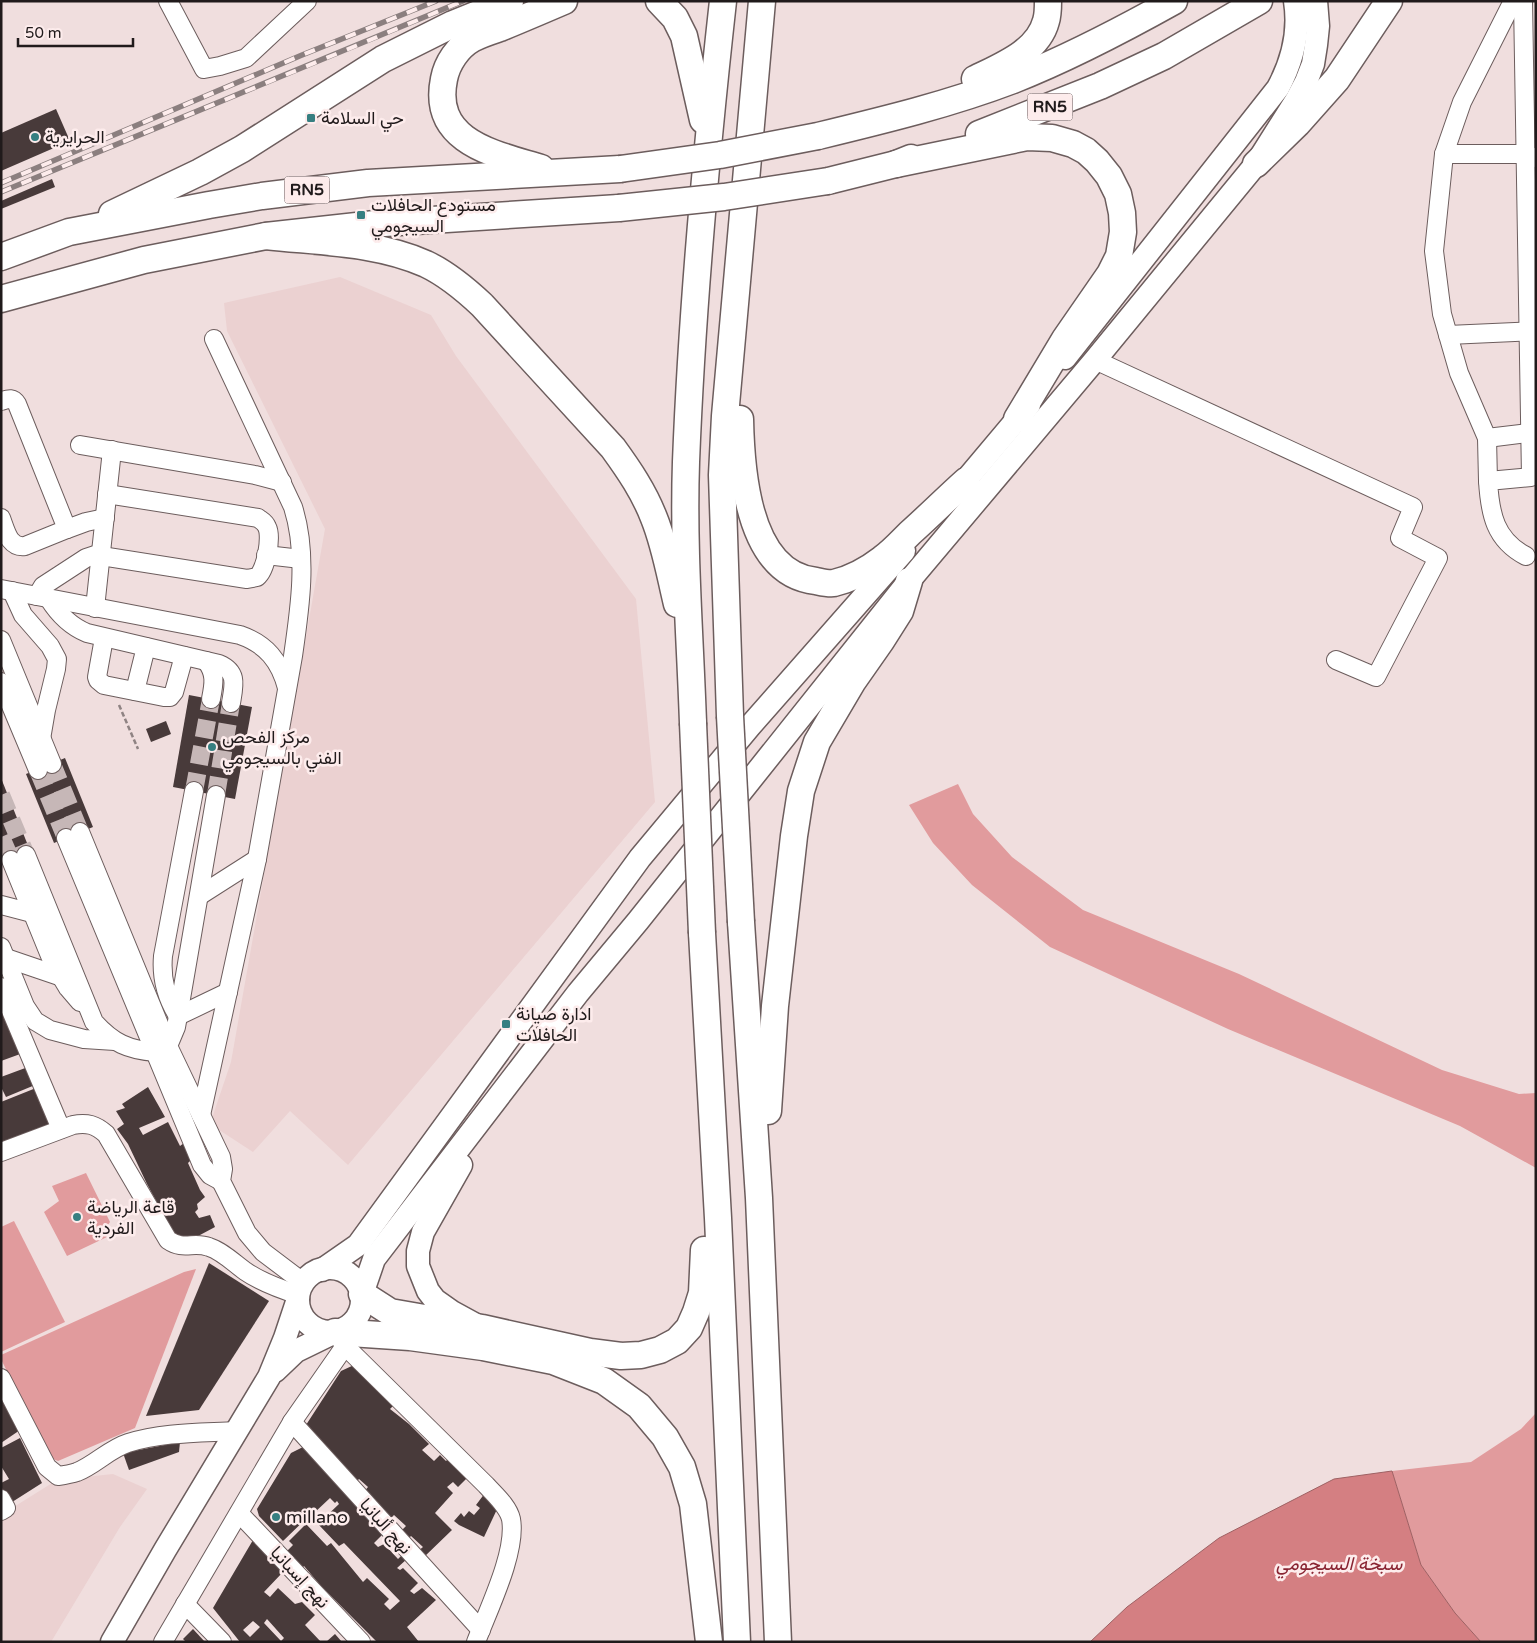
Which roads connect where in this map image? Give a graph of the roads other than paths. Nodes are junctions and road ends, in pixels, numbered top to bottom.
1 (168, 1) edge
2 (307, 1) edge
3 (510, 1) edge
4 (564, 1) edge
5 (659, 1) edge
6 (723, 1) edge
7 (762, 1) edge
8 (776, 1) edge
9 (1048, 1) edge
10 (1174, 1) edge
11 (1259, 1) edge
12 (1295, 1) edge
13 (1316, 1) edge
14 (1389, 1) edge
15 (1513, 1) edge
16 (1523, 1) edge
17 (755, 77) junction
18 (907, 114) junction
19 (708, 143) junction
20 (1444, 154) junction
21 (1531, 156) edge
22 (896, 164) junction
23 (1256, 164) junction
24 (559, 173) junction
25 (69, 232) junction
26 (266, 236) junction
27 (1, 257) edge
28 (1, 299) edge
29 (734, 317) junction
30 (1532, 331) edge
31 (1448, 335) junction
32 (214, 340) dead end
33 (1095, 360) junction
34 (1, 401) edge
35 (1017, 420) junction
36 (1533, 432) edge
37 (1487, 438) junction
38 (80, 445) dead end
39 (112, 450) junction
40 (1533, 477) edge
41 (966, 481) junction
42 (1488, 481) junction
43 (282, 482) junction
44 (107, 494) junction
45 (1, 518) edge
46 (104, 518) junction
47 (67, 528) junction
48 (101, 555) junction
49 (266, 555) junction
50 (1526, 556) dead end
51 (301, 559) junction
52 (909, 581) junction
53 (7, 590) edge
54 (43, 598) junction
55 (95, 608) junction
56 (104, 638) junction
57 (1, 640) edge
58 (146, 647) junction
59 (184, 656) junction
60 (206, 660) junction
61 (1336, 660) dead end
62 (692, 669) junction
63 (1, 682) edge
64 (287, 688) junction
65 (136, 691) junction
66 (211, 700) tunnel mouth
67 (231, 703) tunnel mouth
68 (7, 711) edge
69 (41, 739) junction
70 (194, 791) tunnel mouth
71 (216, 795) tunnel mouth
72 (73, 835) tunnel mouth
73 (257, 859) junction
74 (199, 896) junction
75 (1, 905) edge
76 (32, 913) junction
77 (4, 952) edge
78 (59, 976) junction
79 (1, 987) edge
80 (228, 992) junction
81 (88, 1008) junction
82 (178, 1016) junction
83 (114, 1041) junction
84 (162, 1049) junction
85 (489, 1110) junction
86 (201, 1115) junction
87 (61, 1129) junction
88 (713, 1130) junction
89 (1, 1152) edge
90 (221, 1181) junction
91 (760, 1198) junction
92 (322, 1270) junction
93 (300, 1292) junction
94 (362, 1294) junction
95 (482, 1328) junction
96 (340, 1339) junction
97 (269, 1377) junction
98 (1, 1378) edge
99 (292, 1422) junction
100 (236, 1431) junction
101 (239, 1513) junction
102 (185, 1604) junction
103 (478, 1636) edge
104 (112, 1642) edge
105 (163, 1642) edge
106 (222, 1642) edge
107 (361, 1642) edge
108 (709, 1642) edge
109 (737, 1642) edge
110 (778, 1642) edge

1 - 2 street
3 - 25 highway
4 - 24 highway
5 - 19 highway
6 - 19 highway
7 - 17 highway
8 - 17 highway
9 - 18 highway
10 - 18 highway, RN5
11 - 22 highway, RN5
12 - 35 main road
13 - 23 main road
14 - 23 highway
15 - 20 street
16 - 21 street
17 - 29 highway
18 - 24 highway, RN5, bridge
19 - 62 highway
20 - 21 street
20 - 31 street
21 - 30 street
22 - 26 highway, RN5, bridge
22 - 35 highway
23 - 33 main road
24 - 25 highway, RN5
25 - 27 highway, RN5
26 - 28 highway, RN5
26 - 62 highway
29 - 41 highway
29 - 91 highway, bridge
30 - 31 street
30 - 36 street
31 - 37 street
32 - 43 street
33 - 52 main road
33 - 61 street
34 - 47 street
35 - 41 main road
36 - 37 street
36 - 40 street
37 - 42 street
38 - 39 street
39 - 43 street
39 - 44 street
40 - 42 street
41 - 92 main road
42 - 50 street
43 - 51 street
44 - 46 street
44 - 49 street
45 - 47 street
46 - 47 street
46 - 48 street
48 - 49 street
48 - 54 street
48 - 55 street
49 - 51 street
51 - 64 street
52 - 85 main road
52 - 91 highway
53 - 54 street
53 - 69 street
54 - 55 street
54 - 56 street
55 - 64 street
56 - 58 street
56 - 65 street
57 - 69 street
58 - 59 street
58 - 65 street
59 - 60 street
59 - 65 street
60 - 66 street
60 - 67 street
62 - 88 highway, bridge
63 - 68 street
64 - 73 street
68 - 69 street
70 - 82 street
71 - 74 street
72 - 84 street
73 - 74 street
73 - 80 street
74 - 82 street
75 - 76 street
76 - 78 street
76 - 81 street
77 - 78 street
77 - 83 street
78 - 81 street
79 - 87 street
80 - 82 street
80 - 86 street
81 - 83 street
82 - 84 street
83 - 84 street
84 - 86 street
84 - 90 street
85 - 94 main road
85 - 95 main road
86 - 90 street
87 - 89 street
87 - 93 street
88 - 95 highway
88 - 109 highway
90 - 93 street
91 - 110 highway
92 - 93 main road
92 - 94 main road
93 - 96 main road
93 - 97 main road
94 - 95 highway
94 - 96 main road
96 - 97 main road
96 - 99 street
96 - 103 street
96 - 108 highway
97 - 100 main road
98 - 100 street
99 - 101 street
99 - 103 street, نهج ألبانيا
100 - 104 main road
101 - 102 street
101 - 107 street, نهج إسبانيا
102 - 105 street
102 - 106 street

